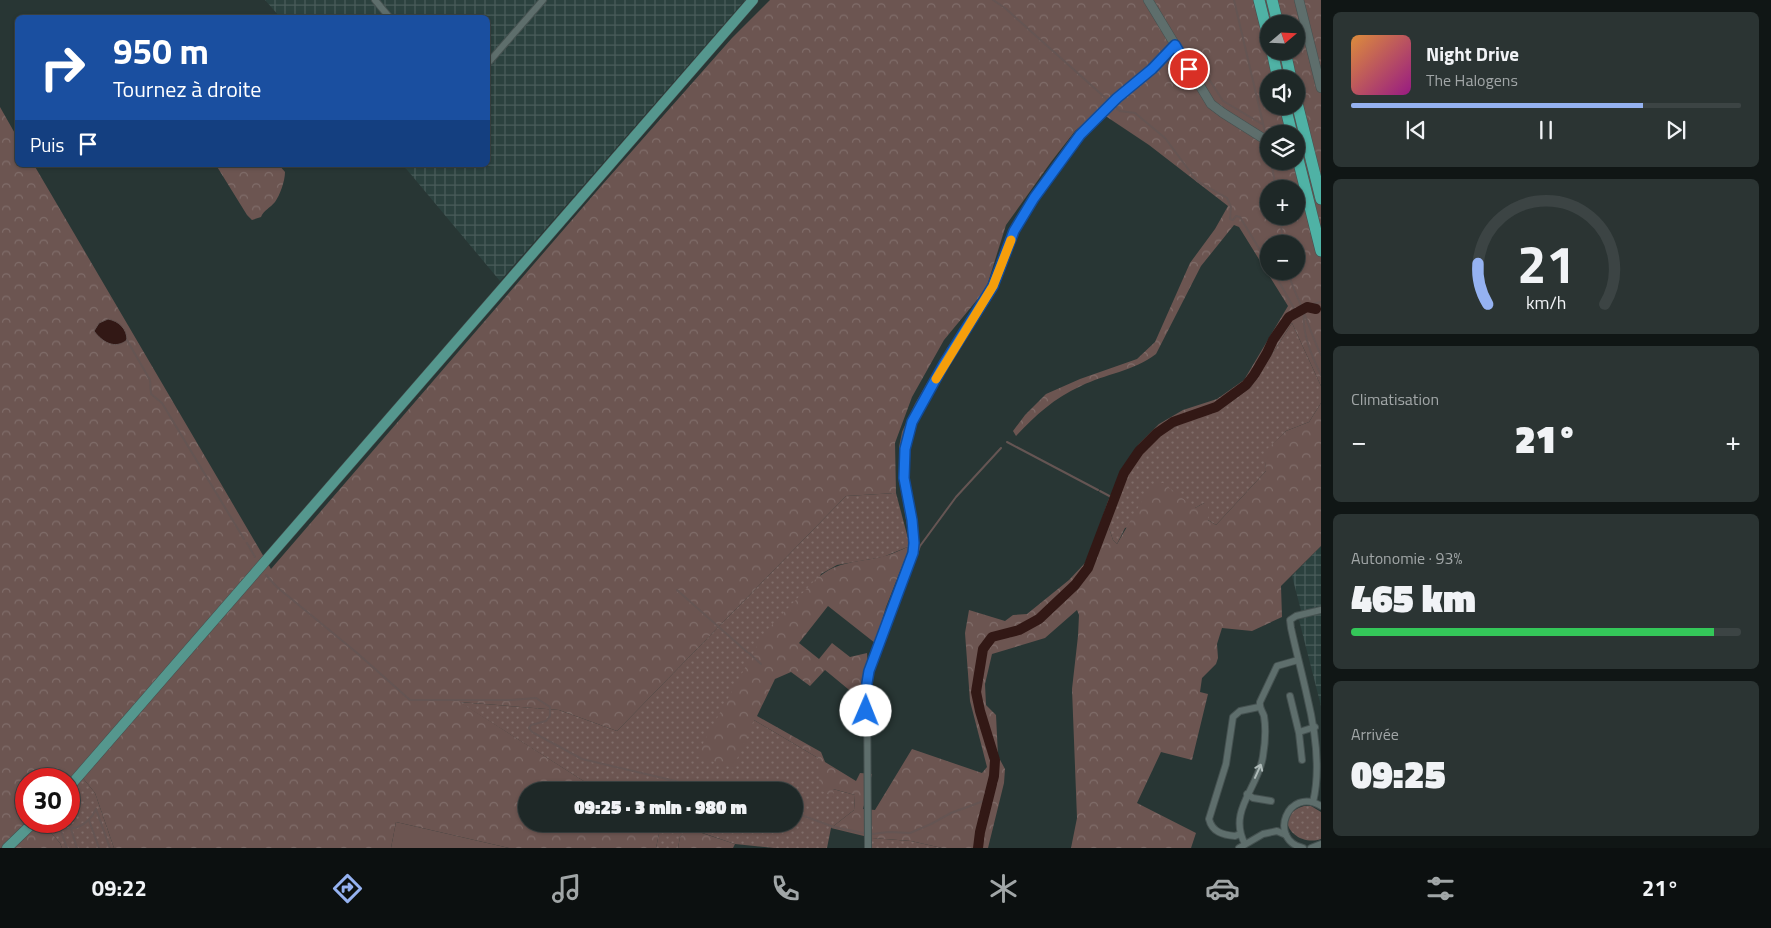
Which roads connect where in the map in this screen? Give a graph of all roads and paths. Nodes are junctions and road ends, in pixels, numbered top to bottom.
1 (375, 0) edge
2 (543, 0) edge
3 (753, 0) edge
4 (1148, 0) edge
5 (1259, 0) edge
6 (1272, 0) edge
7 (1299, 0) edge
8 (388, 15) edge
9 (1263, 15) edge
10 (1276, 15) edge
11 (1175, 45) junction
12 (490, 61) edge
13 (1321, 88) edge
14 (1300, 115) edge
15 (1260, 136) edge
16 (1301, 170) edge
17 (1321, 199) edge
18 (1321, 251) edge
19 (1321, 610) edge
20 (1298, 660) junction
21 (1290, 696) dead end
22 (1233, 704) dead end
23 (1259, 707) junction
24 (1236, 712) junction
25 (1315, 728) junction
26 (1299, 732) junction
27 (1302, 760) dead end
28 (80, 774) edge
29 (1247, 794) junction
30 (1271, 800) dead end
31 (1313, 802) junction
32 (1321, 806) edge
33 (23, 833) edge
34 (1240, 834) junction
35 (1286, 835) junction
36 (1245, 844) junction
37 (1321, 844) edge
38 (8, 848) edge
39 (868, 848) edge
40 (1239, 848) edge
41 (1302, 848) edge
42 (1311, 848) edge

1 - 8 street
2 - 12 street
3 - 28 main road
4 - 11 main road
5 - 9 highway
6 - 10 highway
7 - 13 main road
11 - 15 main road
11 - 39 street
14 - 17 highway
16 - 18 highway
19 - 20 street
20 - 23 street
20 - 25 street
21 - 26 street
22 - 24 street
23 - 24 street
29 -> 23 street
24 - 34 street
25 - 26 street
25 - 31 street
26 - 27 street
29 - 30 street
29 - 34 street
31 - 32 street
31 - 35 street
33 - 38 main road
34 - 36 street
35 - 36 street
35 - 41 street
36 - 40 street
37 - 42 street

